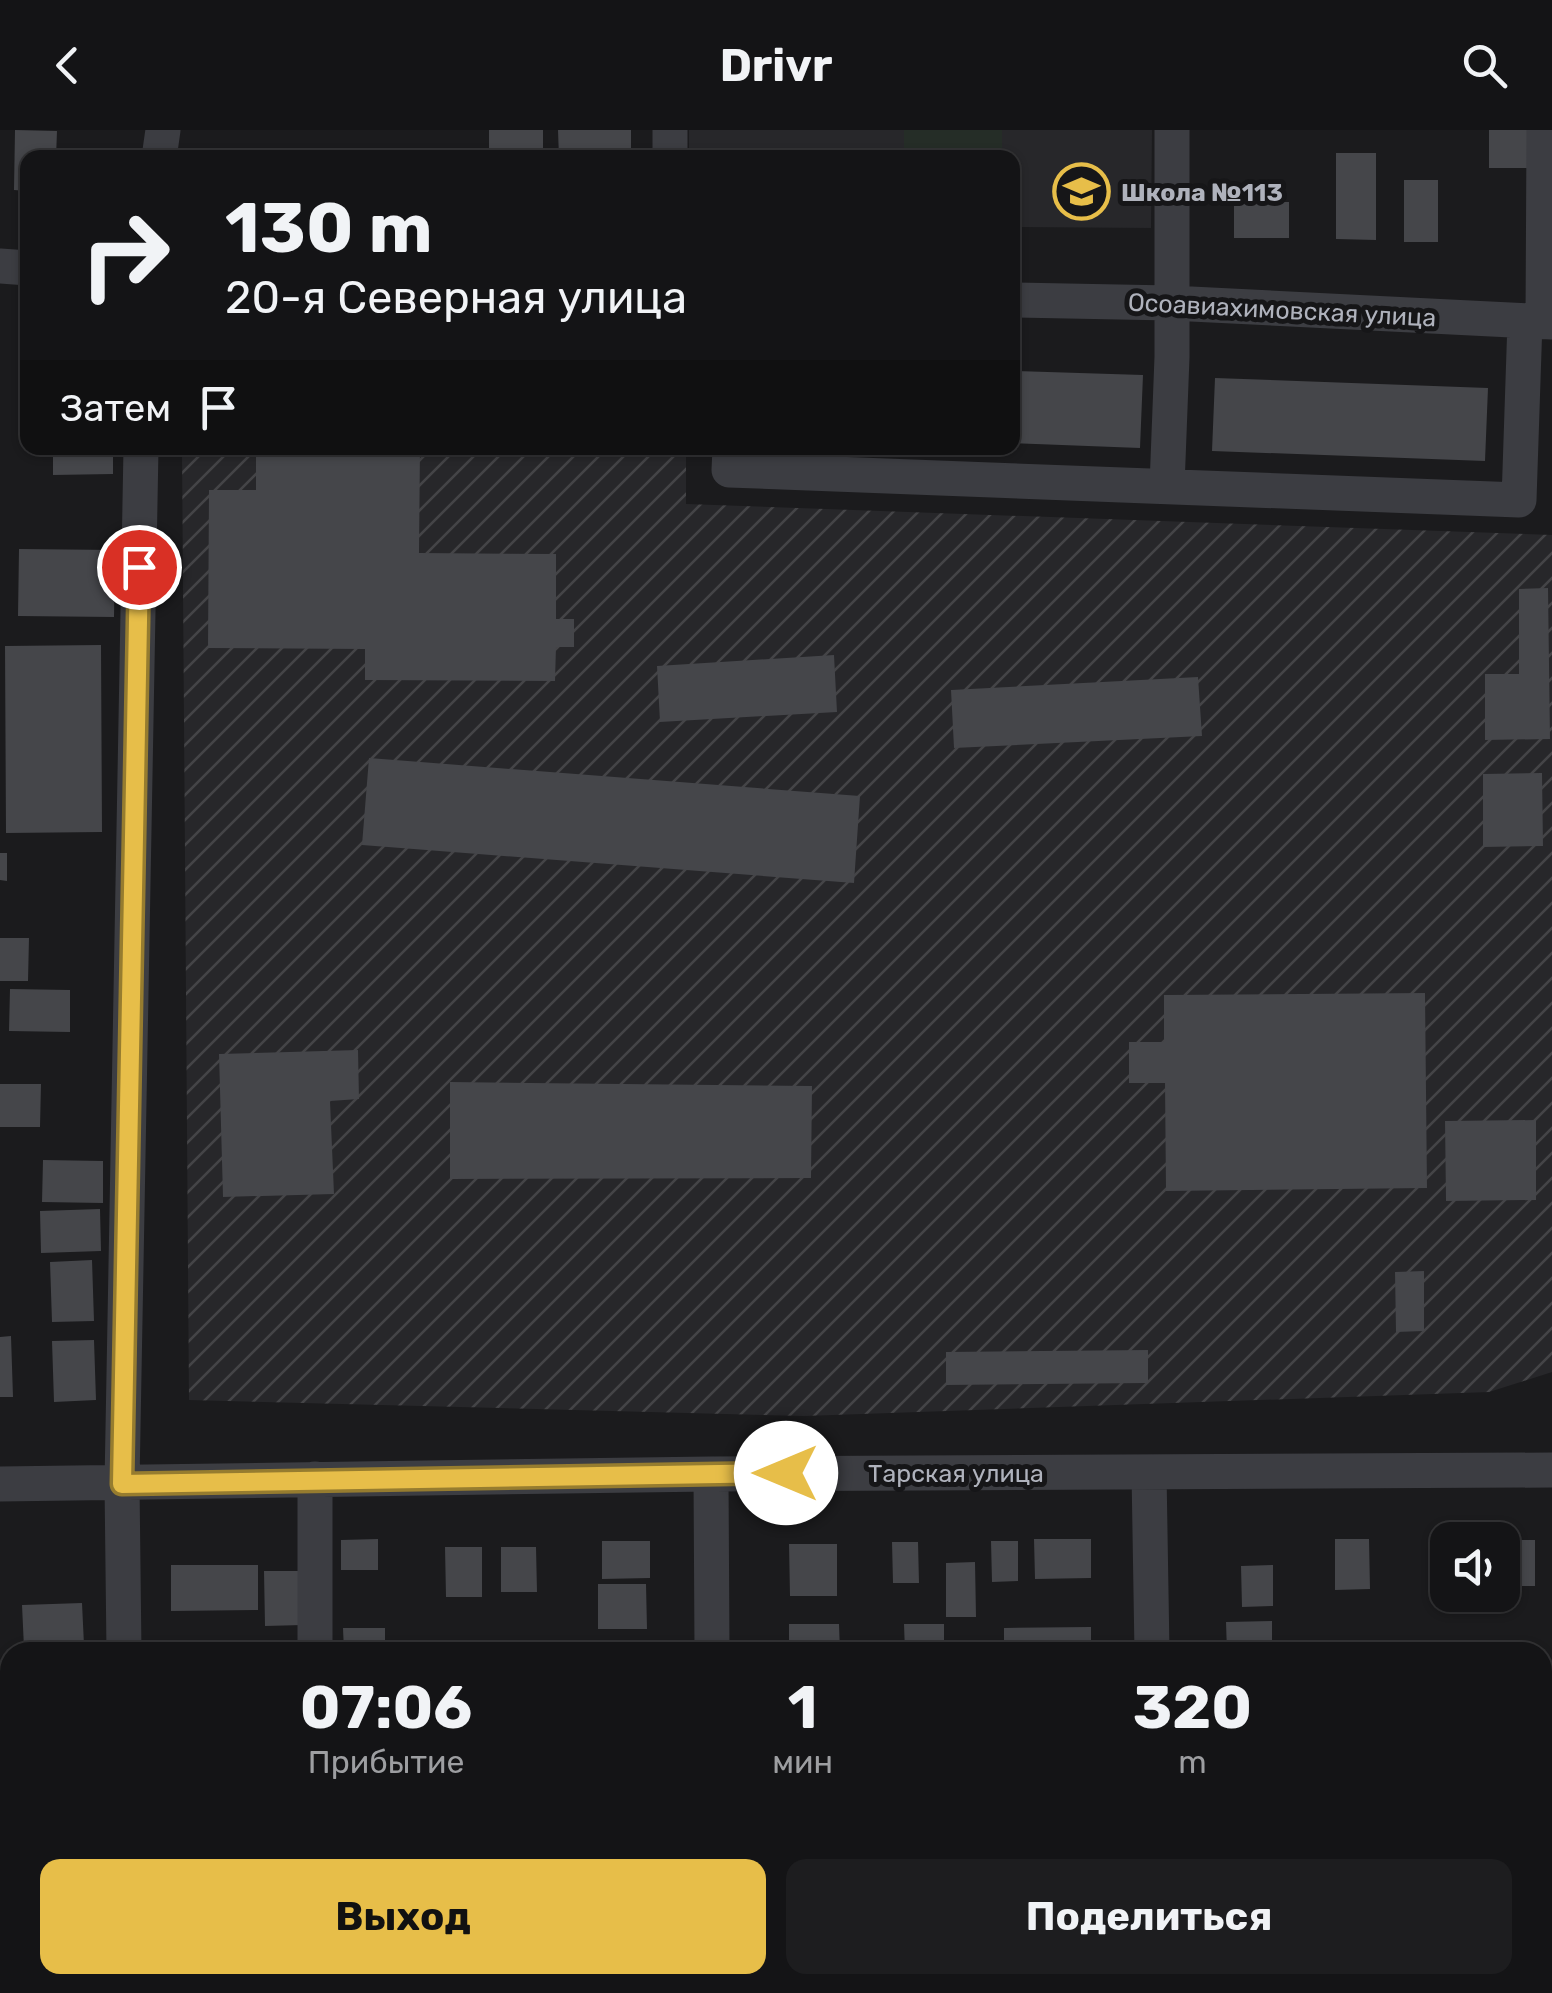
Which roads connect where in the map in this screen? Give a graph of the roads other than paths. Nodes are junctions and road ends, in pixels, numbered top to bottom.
1 (1172, 130) edge
2 (1544, 130) edge
3 (1020, 300) edge
4 (1171, 303) junction
5 (1540, 321) edge
6 (141, 455) edge
7 (730, 455) edge
8 (1167, 486) junction
9 (1552, 1470) edge
10 (1150, 1472) junction
11 (711, 1474) junction
12 (315, 1479) junction
13 (0, 1484) edge
14 (122, 1484) junction
15 (124, 1642) edge
16 (315, 1642) edge
17 (712, 1642) edge
18 (1152, 1642) edge

1 - 4 street
2 - 5 street
3 - 4 street, Осоавиахимовская улица
4 - 5 street, Осоавиахимовская улица
4 - 8 street
5 - 8 street
6 - 14 street
7 - 8 street
9 - 10 street, Тарская улица
10 - 11 street, Тарская улица
10 - 18 street
11 - 12 street, Тарская улица
11 - 17 street
12 - 14 street, Тарская улица
12 - 16 street
13 - 14 street, Тарская улица
14 - 15 street

